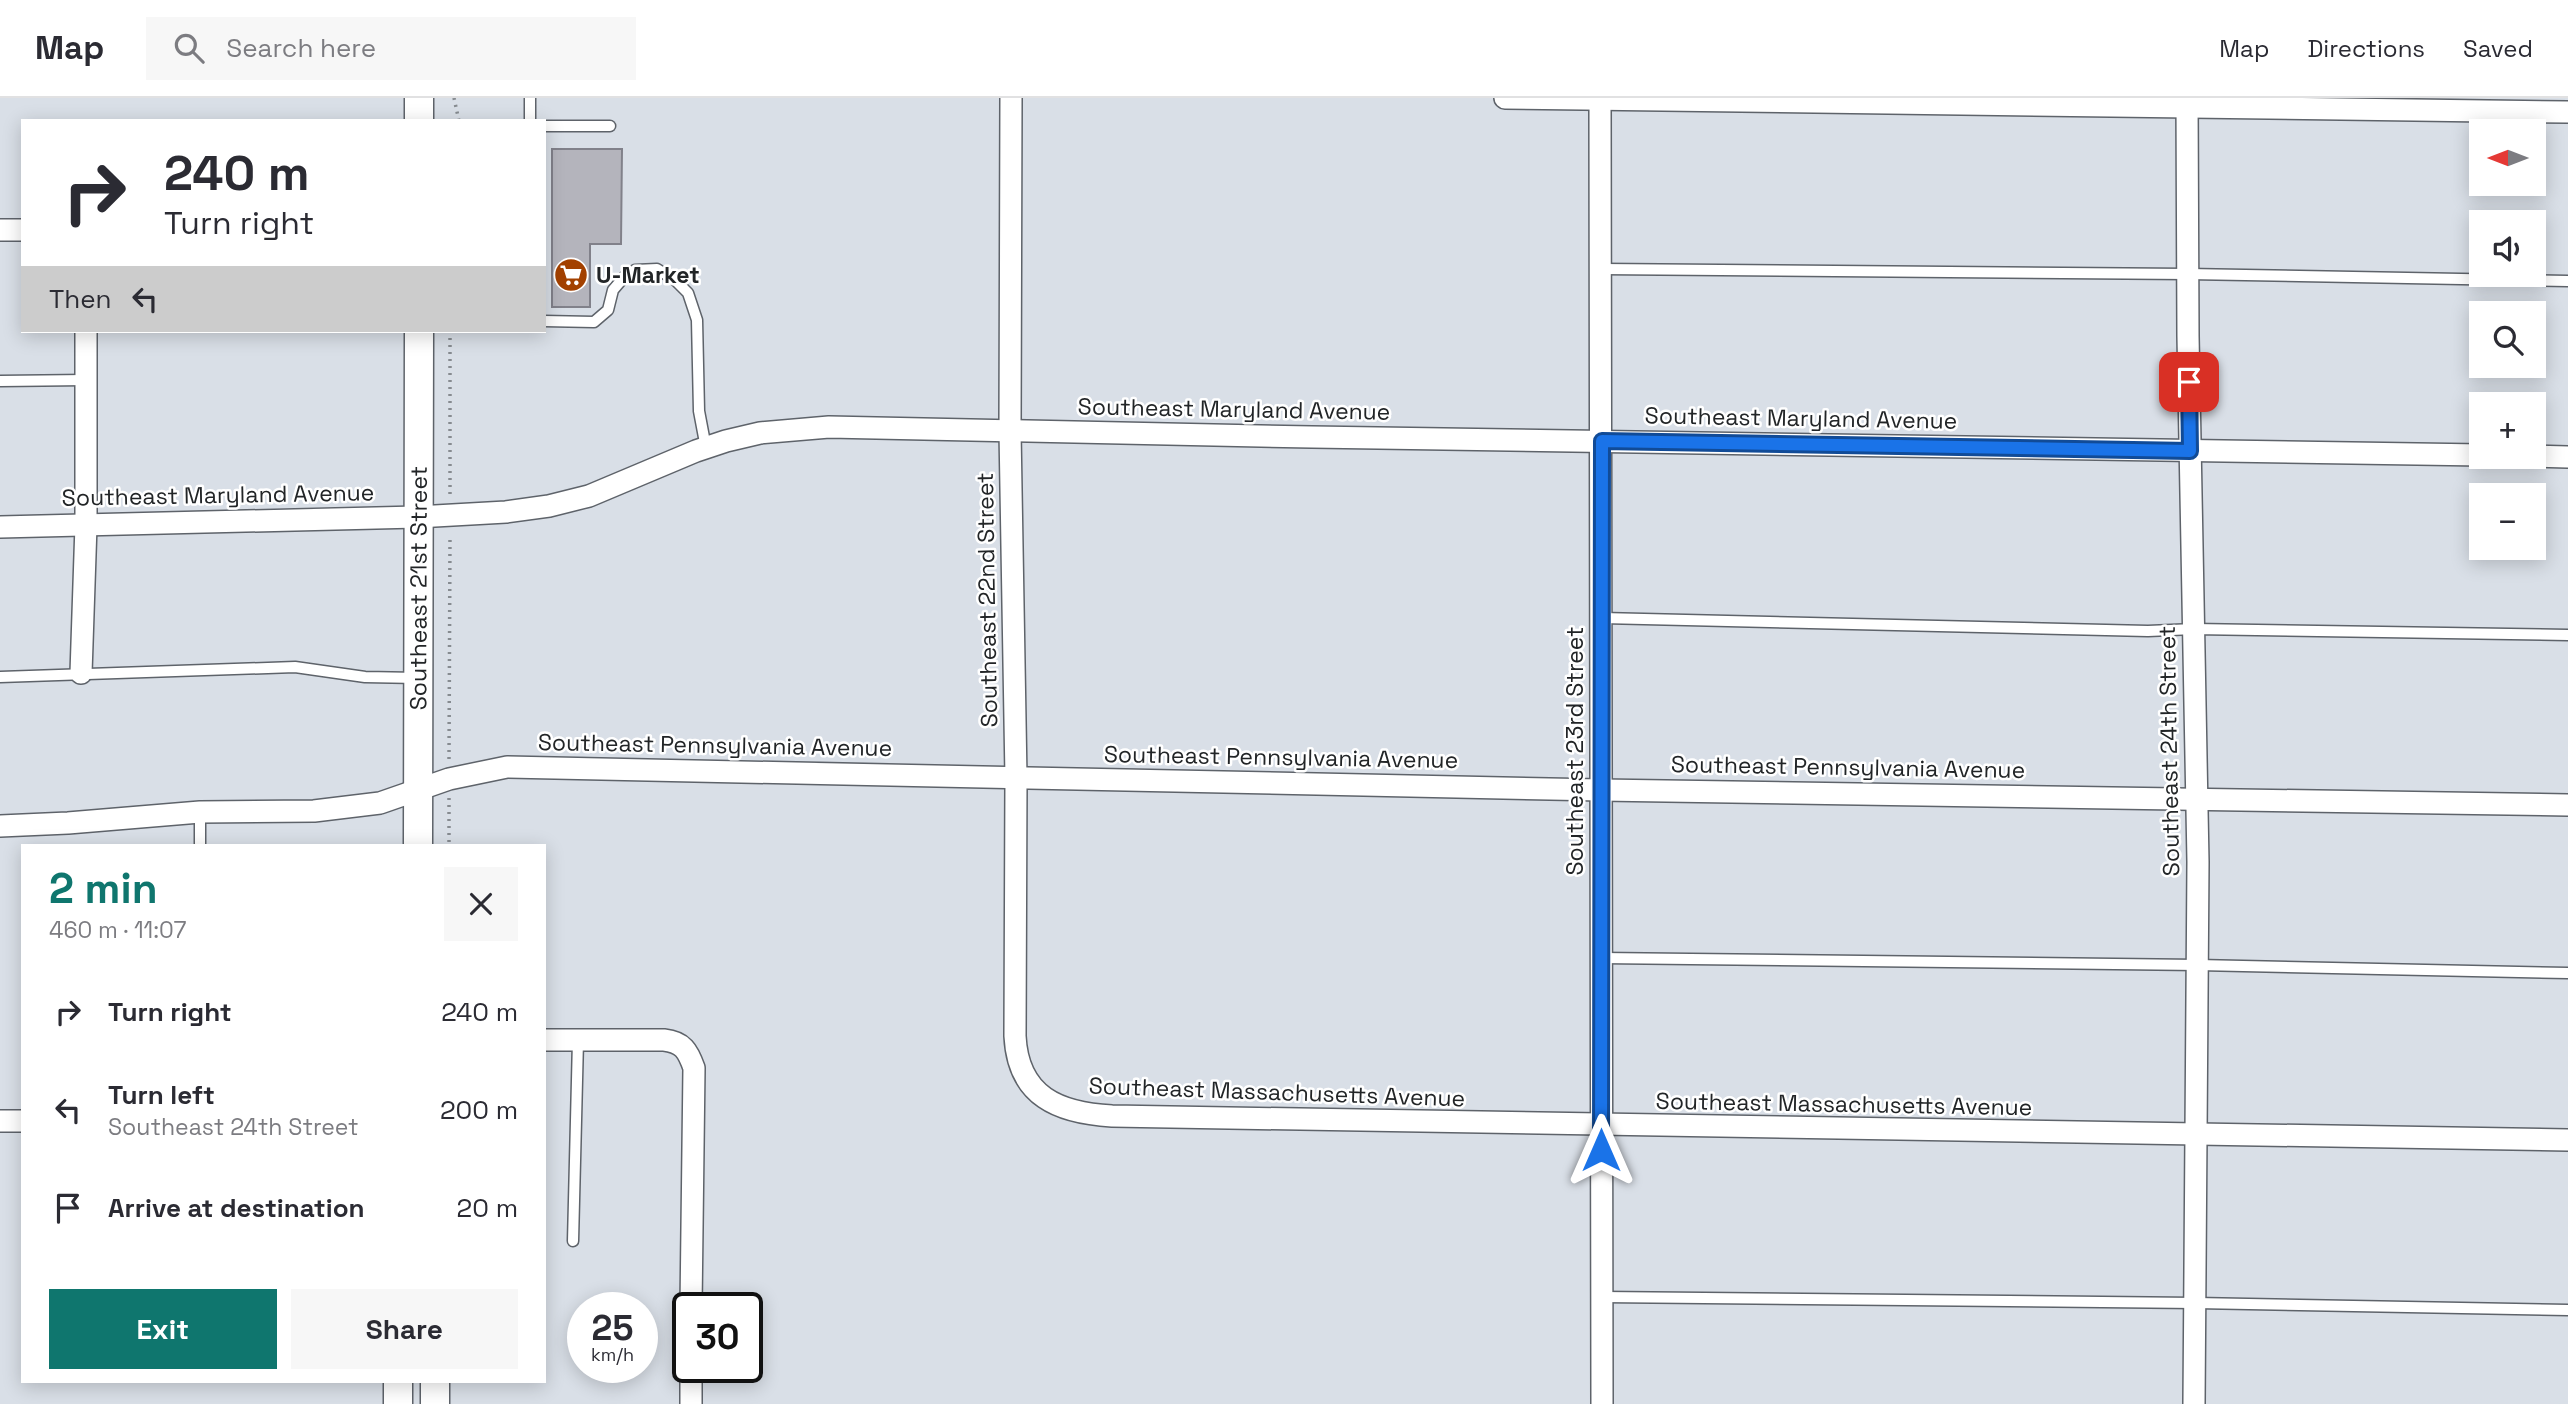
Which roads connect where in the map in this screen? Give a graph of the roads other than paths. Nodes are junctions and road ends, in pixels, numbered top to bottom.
1 (419, 98) edge
2 (530, 98) edge
3 (1011, 98) edge
4 (1505, 98) edge
5 (1600, 99) edge
6 (2187, 102) edge
7 (2568, 113) edge
8 (419, 119) edge
9 (530, 119) edge
10 (546, 125) edge
11 (610, 126) dead end
12 (0, 230) edge
13 (21, 230) edge
14 (1601, 269) junction
15 (2188, 274) junction
16 (2568, 281) edge
17 (546, 321) edge
18 (86, 333) edge
19 (419, 333) edge
20 (86, 380) junction
21 (0, 382) edge
22 (1010, 432) junction
23 (1602, 441) junction
24 (706, 448) junction
25 (2190, 451) junction
26 (2469, 455) edge
27 (2546, 456) edge
28 (2568, 457) edge
29 (417, 517) junction
30 (86, 525) junction
31 (0, 527) edge
32 (1602, 618) junction
33 (2194, 629) junction
34 (2568, 635) edge
35 (81, 673) junction
36 (0, 677) edge
37 (418, 678) junction
38 (1016, 778) junction
39 (418, 790) junction
40 (1601, 790) junction
41 (2197, 798) junction
42 (2568, 805) edge
43 (200, 812) junction
44 (0, 826) edge
45 (200, 844) edge
46 (418, 844) edge
47 (1601, 958) junction
48 (2198, 965) junction
49 (2568, 973) edge
50 (546, 1040) edge
51 (578, 1040) junction
52 (1040, 1094) joint
53 (0, 1121) edge
54 (21, 1121) edge
55 (1601, 1126) junction
56 (2197, 1136) junction
57 (2568, 1140) edge
58 (573, 1241) dead end
59 (691, 1292) edge
60 (1602, 1297) junction
61 (2196, 1303) junction
62 (2568, 1310) edge
63 (398, 1383) edge
64 (435, 1383) edge
65 (691, 1383) edge
66 (398, 1404) edge
67 (435, 1404) edge
68 (691, 1404) edge
69 (1602, 1404) edge
70 (2194, 1404) edge

1 - 8 main road
2 - 9 lane
3 - 22 street, Southeast 22nd Street
4 - 5 street
5 - 6 street
5 - 14 street, Southeast 23rd Street
6 - 7 street
6 - 15 street, Southeast 24th Street
10 - 11 lane
12 - 13 street
14 - 15 lane
14 - 23 street, Southeast 23rd Street
15 - 16 lane
15 - 25 street, Southeast 24th Street
17 - 24 lane
18 - 20 street
19 - 29 main road, Southeast 21st Street
20 - 21 lane
20 - 30 street
22 - 23 street, Southeast Maryland Avenue
22 - 24 street, Southeast Maryland Avenue
22 - 38 street, Southeast 22nd Street
23 - 25 street, Southeast Maryland Avenue
23 - 32 street, Southeast 23rd Street
24 - 29 street, Southeast Maryland Avenue
25 - 26 street, Southeast Maryland Avenue
25 - 33 street, Southeast 24th Street
27 - 28 street
29 - 30 street, Southeast Maryland Avenue
29 - 37 main road, Southeast 21st Street
30 - 31 street, Southeast Maryland Avenue
30 - 35 street
32 - 33 lane
32 - 40 street, Southeast 23rd Street
33 - 34 lane
33 - 41 street, Southeast 24th Street
35 - 36 lane
35 - 37 lane
37 - 39 main road, Southeast 21st Street
38 - 39 street, Southeast Pennsylvania Avenue
38 - 40 street, Southeast Pennsylvania Avenue
38 - 52 street, Southeast 22nd Street
39 - 43 street, Southeast Pennsylvania Avenue
39 - 46 main road, Southeast 21st Street
40 - 41 street, Southeast Pennsylvania Avenue
40 - 47 street, Southeast 23rd Street
41 - 42 street, Southeast Pennsylvania Avenue
41 - 48 street, Southeast 24th Street
43 - 44 street, Southeast Pennsylvania Avenue
43 - 45 lane
47 - 48 lane
47 - 55 street, Southeast 23rd Street
48 - 49 lane
48 - 56 street, Southeast 24th Street
50 - 51 street
51 - 58 lane
51 - 59 street
52 - 55 street, Southeast Massachusetts Avenue
53 - 54 street
55 - 56 street, Southeast Massachusetts Avenue
55 - 60 street, Southeast 23rd Street
56 - 57 street, Southeast Massachusetts Avenue
56 - 61 street, Southeast 24th Street
60 - 61 lane
60 - 69 street, Southeast 23rd Street
61 - 62 lane
61 - 70 street, Southeast 24th Street
63 - 66 main road
64 - 67 main road
65 - 68 street

